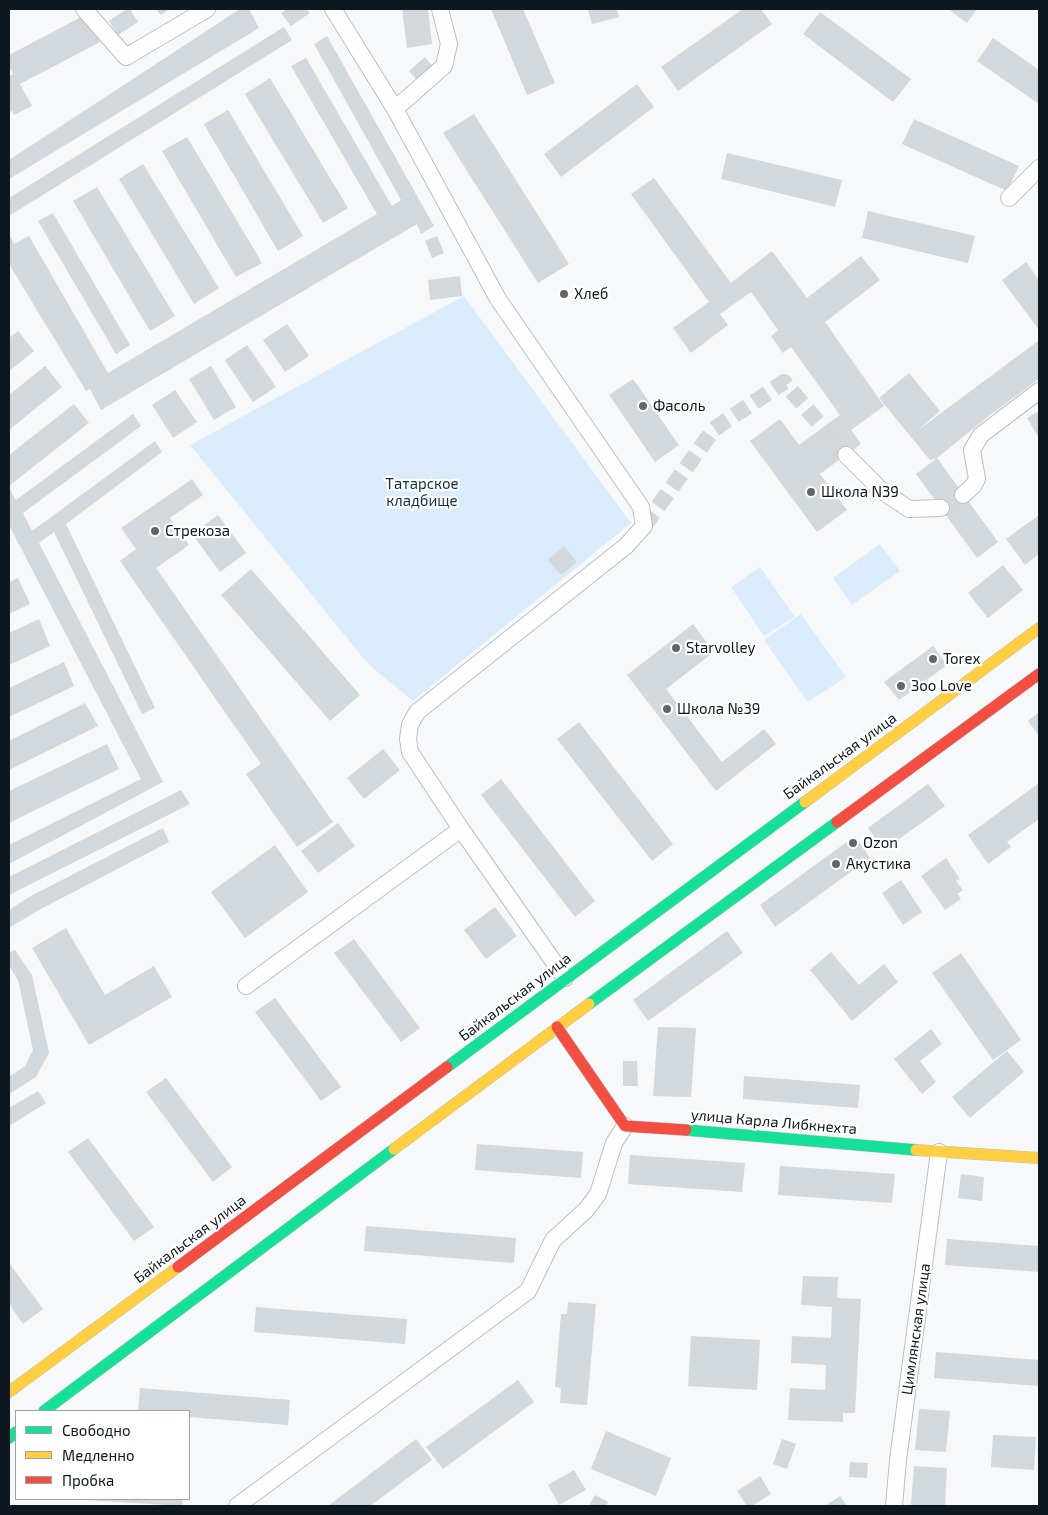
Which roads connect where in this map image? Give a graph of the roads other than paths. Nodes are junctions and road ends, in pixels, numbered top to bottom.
1 (84, 9) edge
2 (207, 9) edge
3 (333, 9) edge
4 (440, 9) edge
5 (395, 109) junction
6 (1039, 168) edge
7 (1009, 198) dead end
8 (1039, 391) edge
9 (846, 455) tunnel mouth
10 (964, 495) tunnel mouth
11 (941, 508) tunnel mouth
12 (1039, 628) edge
13 (1039, 674) edge
14 (461, 829) junction
15 (565, 978) junction
16 (246, 986) dead end
17 (557, 1027) junction
18 (626, 1126) junction
19 (939, 1152) junction
20 (1039, 1158) edge
21 (9, 1392) edge
22 (45, 1410) edge
23 (237, 1506) edge
24 (894, 1506) edge

1 - 2 street
3 - 5 street
4 - 5 street
5 - 14 street
6 - 7 street
8 - 10 street
9 - 11 street
12 - 15 main road, Байкальская улица
13 - 17 main road
14 - 15 street
14 - 16 street
15 - 21 main road, Байкальская улица
17 - 18 main road
17 - 22 main road
18 - 19 main road, улица Карла Либкнехта
18 - 23 street
19 - 20 main road, улица Карла Либкнехта
19 - 24 street, Цимлянская улица

